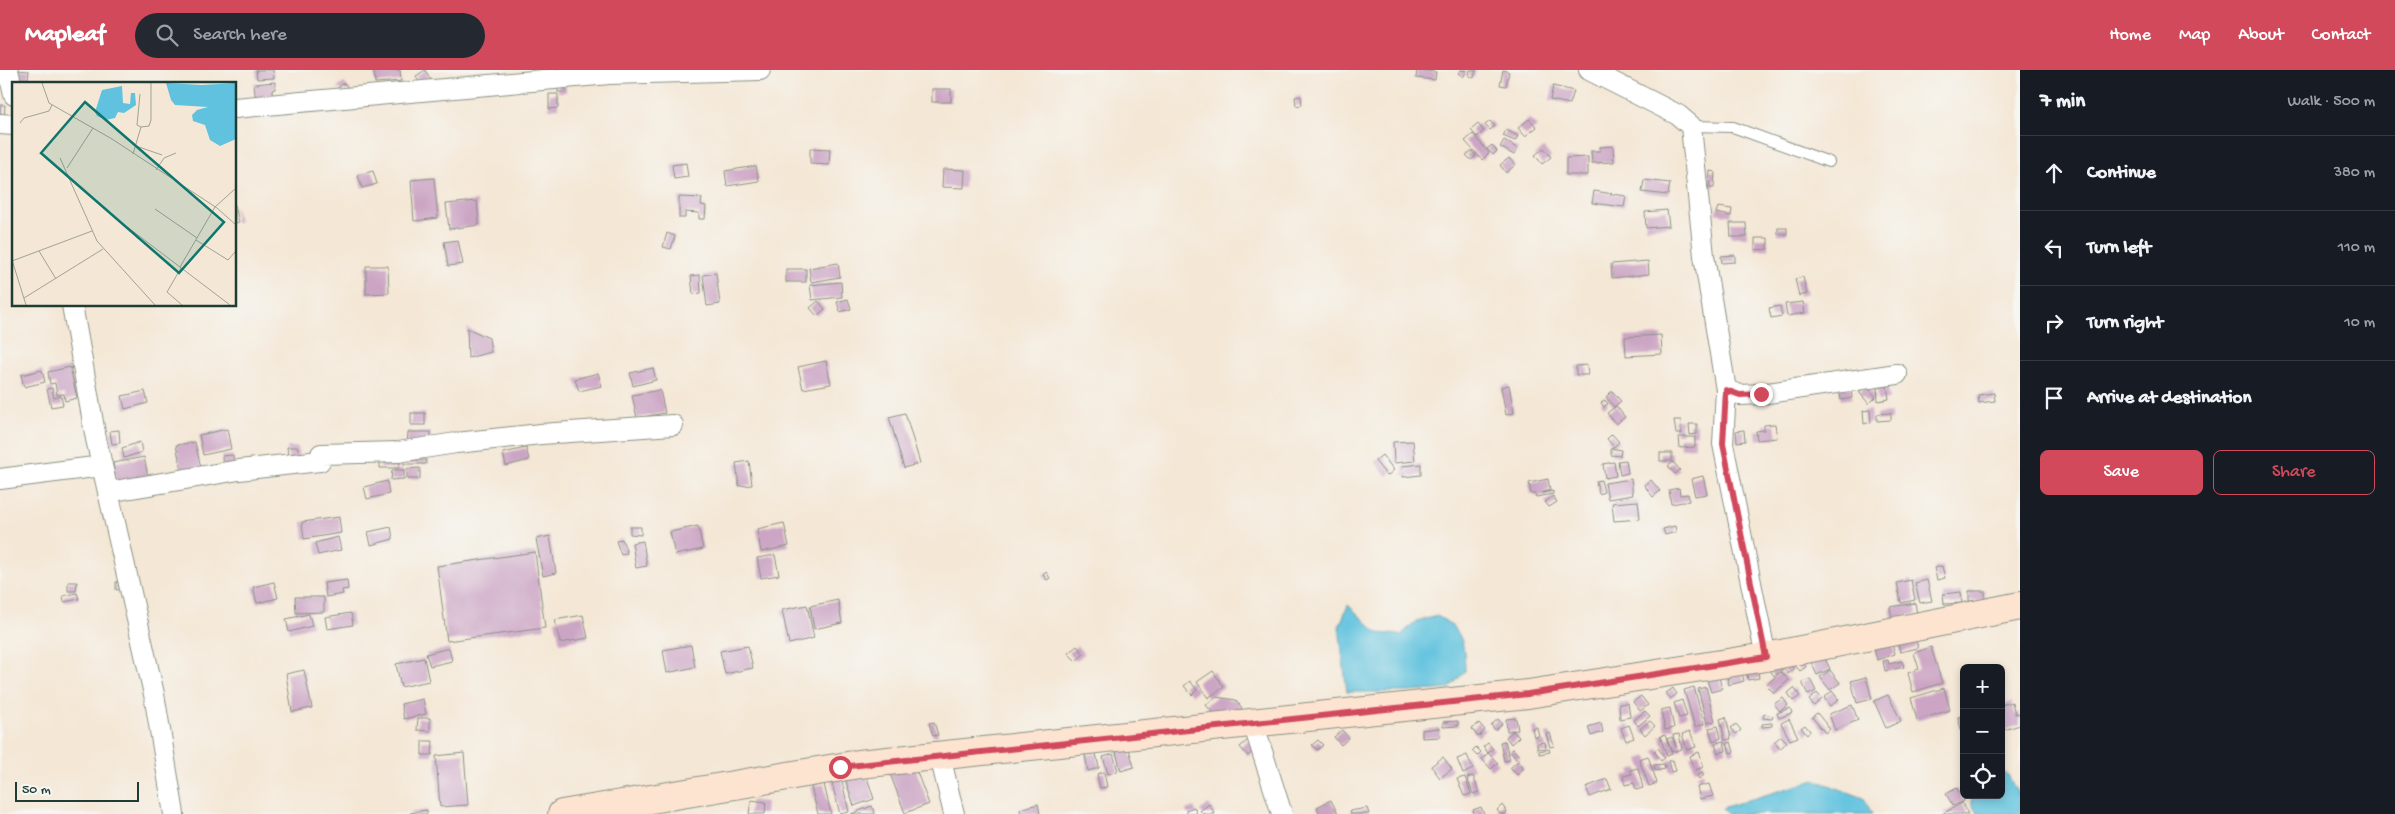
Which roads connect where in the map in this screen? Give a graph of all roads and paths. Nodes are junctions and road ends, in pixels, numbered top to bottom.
1 (8, 70) edge
2 (760, 70) edge
3 (1589, 70) edge
4 (12, 87) edge
5 (236, 108) edge
6 (1692, 126) junction
7 (1829, 162) dead end
8 (72, 306) edge
9 (1897, 374) dead end
10 (1726, 390) junction
11 (672, 425) dead end
12 (102, 466) junction
13 (0, 479) edge
14 (108, 492) junction
15 (2020, 606) edge
16 (1766, 657) junction
17 (1253, 723) junction
18 (940, 756) junction
19 (1279, 813) edge
20 (174, 814) edge
21 (562, 814) edge
22 (954, 814) edge

1 - 4 street
2 - 5 street
3 - 6 street
6 - 7 lane
6 - 10 street
8 - 12 street
9 - 10 street
10 - 16 street
11 - 14 street
12 - 13 street
12 - 14 street
14 - 20 street
15 - 16 street
16 - 17 street
17 - 18 street
17 - 19 street
18 - 21 street
18 - 22 street

